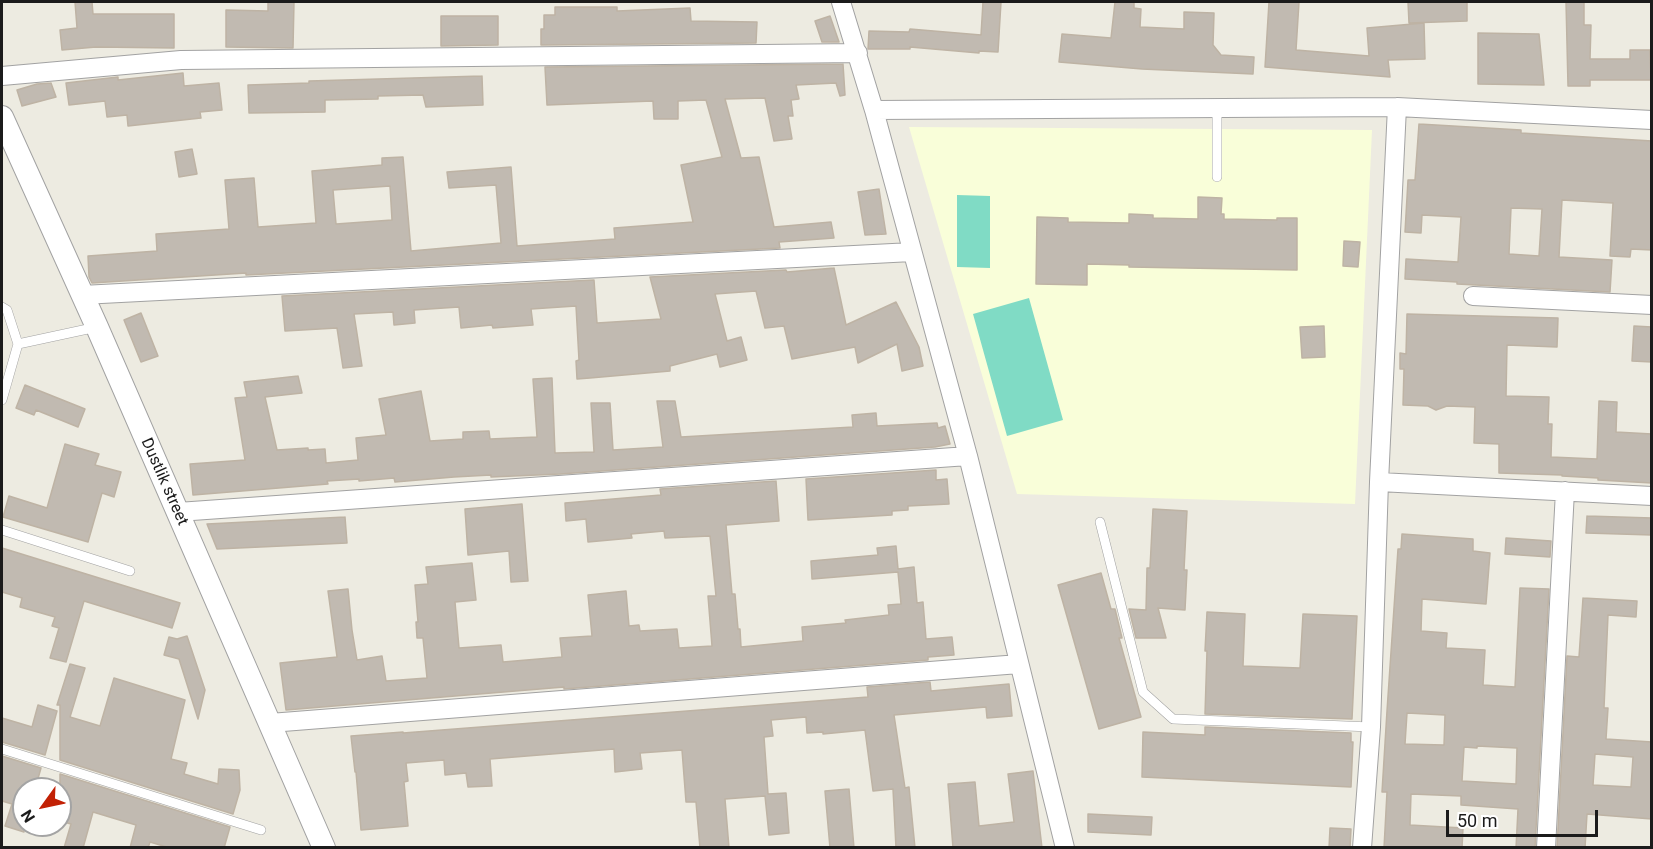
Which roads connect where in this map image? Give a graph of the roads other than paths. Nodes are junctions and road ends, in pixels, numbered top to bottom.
1 (841, 2) edge
2 (858, 53) junction
3 (2, 76) edge
4 (1397, 107) junction
5 (1217, 108) junction
6 (874, 110) junction
7 (2, 117) edge
8 (1652, 120) edge
9 (1217, 177) dead end
10 (912, 252) junction
11 (82, 295) junction
12 (1473, 296) dead end
13 (1652, 305) edge
14 (2, 308) edge
15 (97, 327) junction
16 (18, 344) junction
17 (2, 400) edge
18 (968, 456) junction
19 (1379, 482) junction
20 (1565, 491) junction
21 (1652, 496) edge
22 (177, 512) junction
23 (1101, 522) dead end
24 (2, 530) edge
25 (130, 571) dead end
26 (1019, 664) junction
27 (270, 723) junction
28 (1371, 727) junction
29 (2, 749) edge
30 (261, 830) dead end
31 (324, 848) edge
32 (1065, 848) edge
33 (1362, 848) edge
34 (1546, 848) edge

1 - 2 street
2 - 3 street
2 - 6 street
4 - 5 street
4 - 8 street
4 - 19 street
5 - 6 street
5 - 9 lane
6 - 10 street
7 - 11 street, Dustlik street
10 - 11 street
10 - 18 street
11 - 15 street, Dustlik street
12 - 13 street
14 - 16 lane
15 - 16 lane
15 - 22 street, Dustlik street
16 - 17 lane
18 - 22 street
18 - 26 street
19 - 20 street
19 - 28 street
20 - 21 street
20 - 34 street
22 - 27 street, Dustlik street
23 - 28 lane
24 - 25 lane
26 - 27 street
26 - 32 street
27 - 31 street, Dustlik street
28 - 33 street
29 - 30 lane

